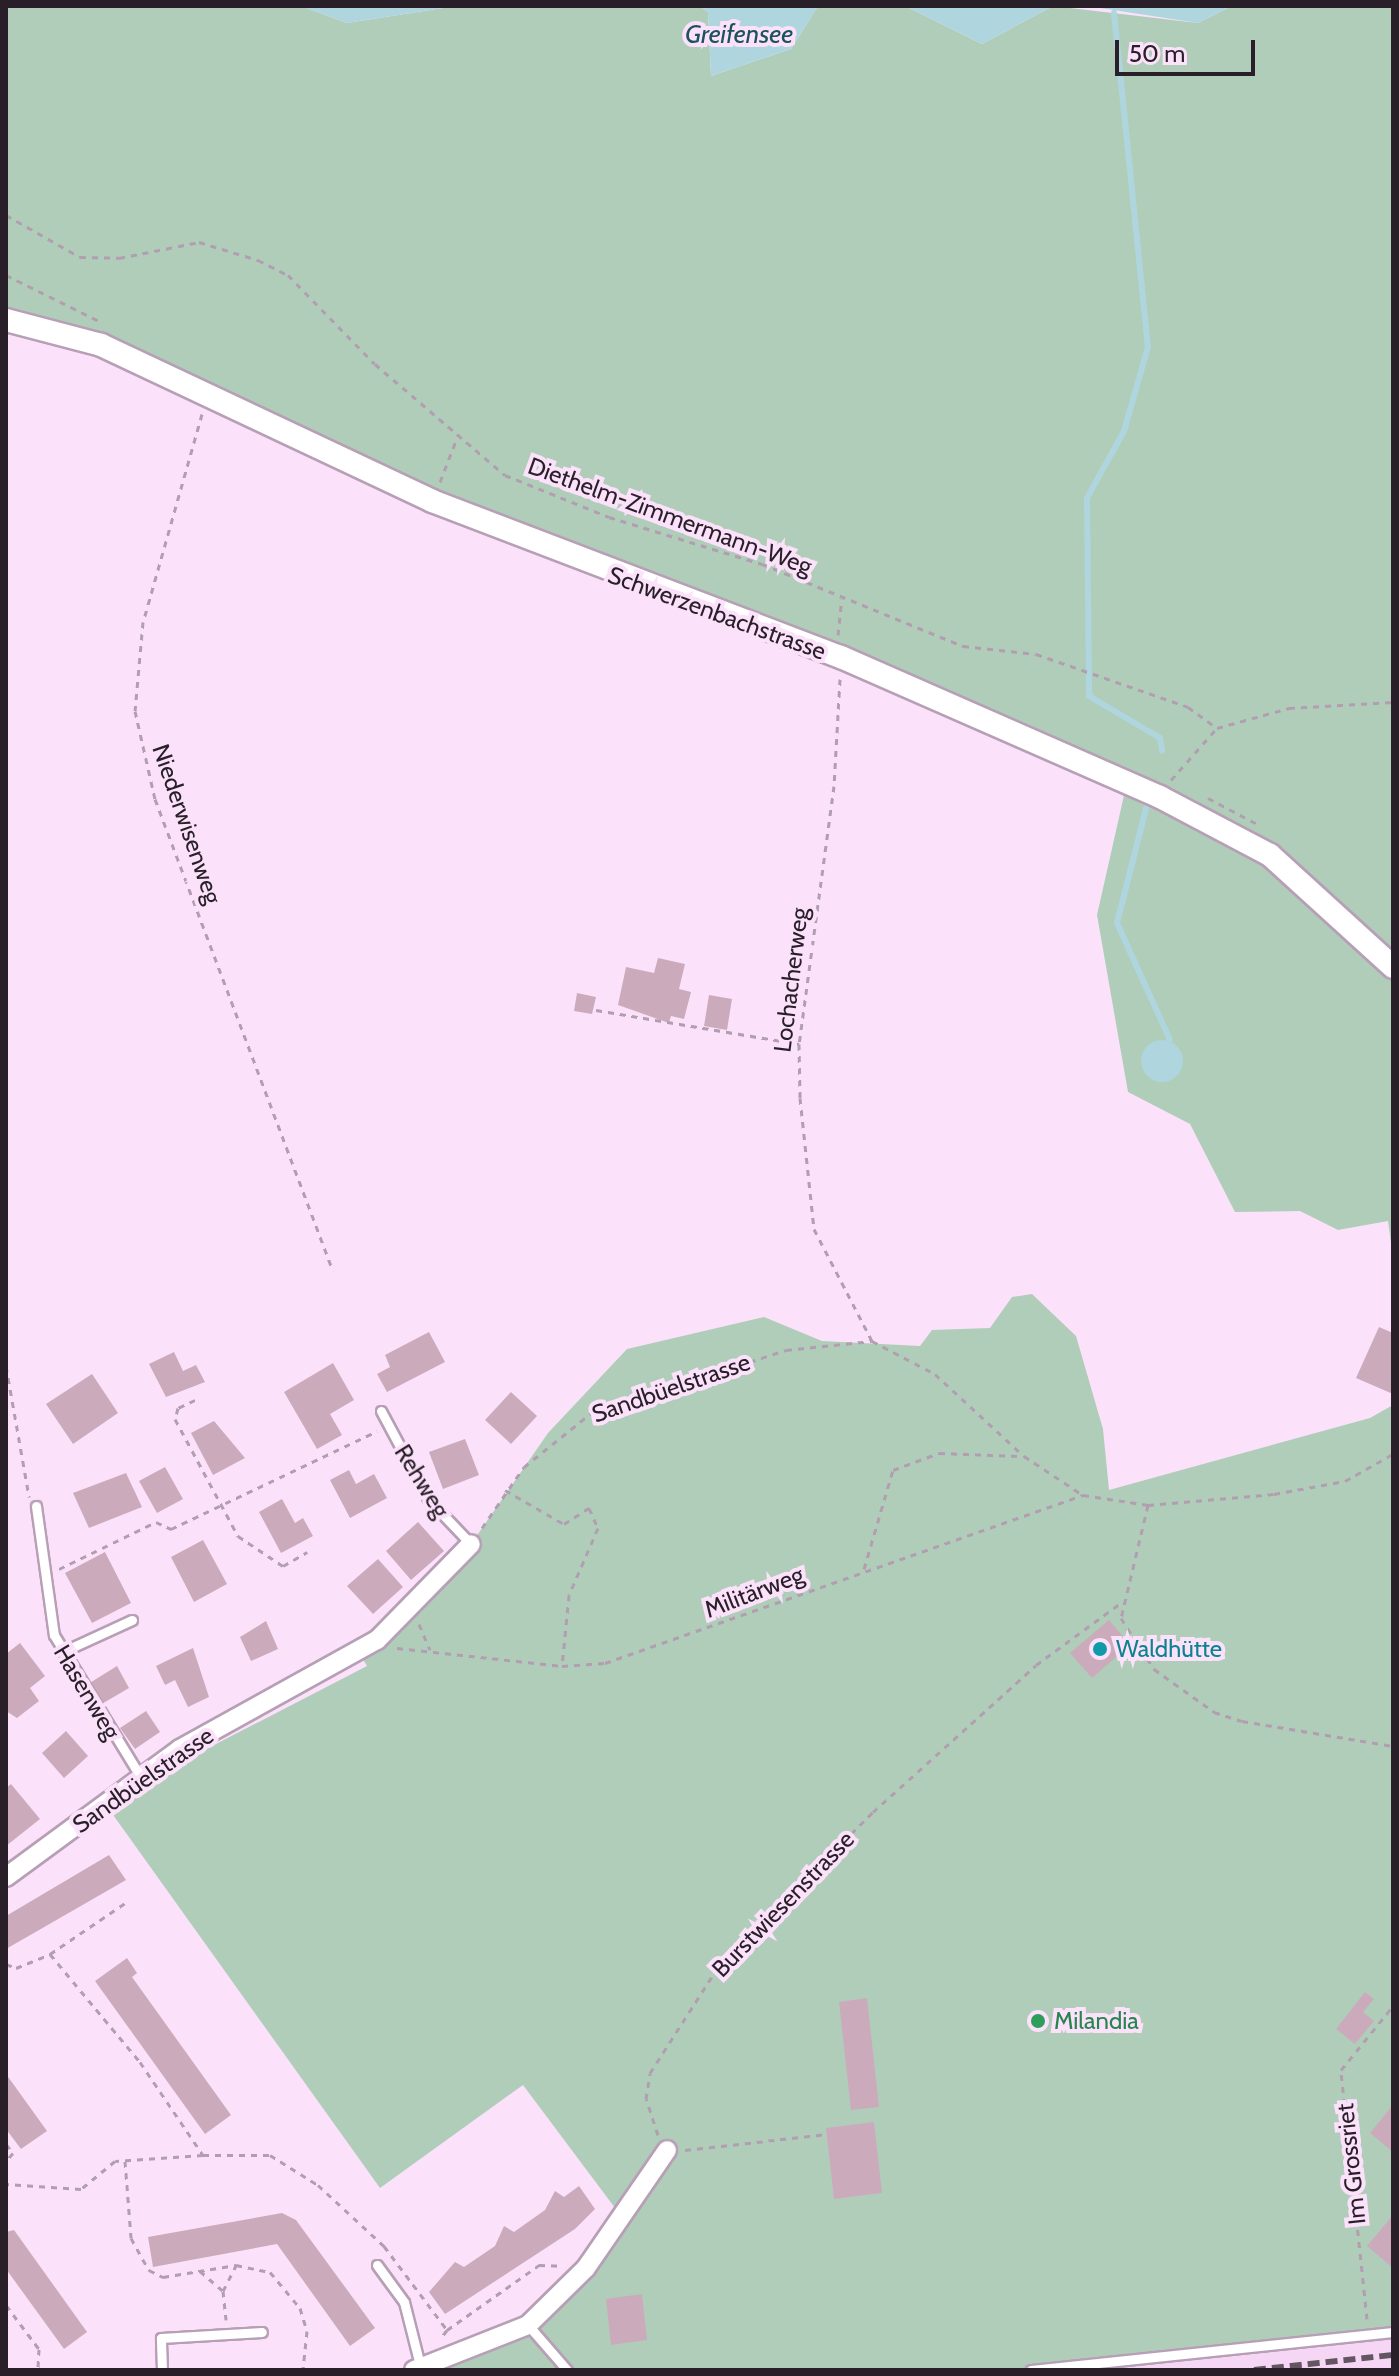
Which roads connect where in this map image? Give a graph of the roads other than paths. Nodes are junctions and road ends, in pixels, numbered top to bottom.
1 (6, 320) edge
2 (1393, 967) edge
3 (381, 1411) dead end
4 (36, 1506) road end
5 (471, 1544) joint
6 (132, 1620) dead end
7 (62, 1652) junction
8 (142, 1779) junction
9 (6, 1877) edge
10 (667, 2150) road end
11 (377, 2265) dead end
12 (528, 2325) junction
13 (262, 2332) dead end
14 (1393, 2332) edge
15 (424, 2368) edge
16 (162, 2370) edge
17 (567, 2370) edge
18 (1031, 2370) edge

1 - 2 street, Schwerzenbachstrasse
3 - 5 lane, Rehweg
4 - 7 lane, Hasenweg
5 - 8 street, Sandbüelstrasse
6 - 7 lane
7 - 8 lane, Hasenweg
8 - 9 street, Sandbüelstrasse
10 - 12 street
11 - 15 lane
12 - 15 street
12 - 17 lane
13 - 16 lane
14 - 18 lane

